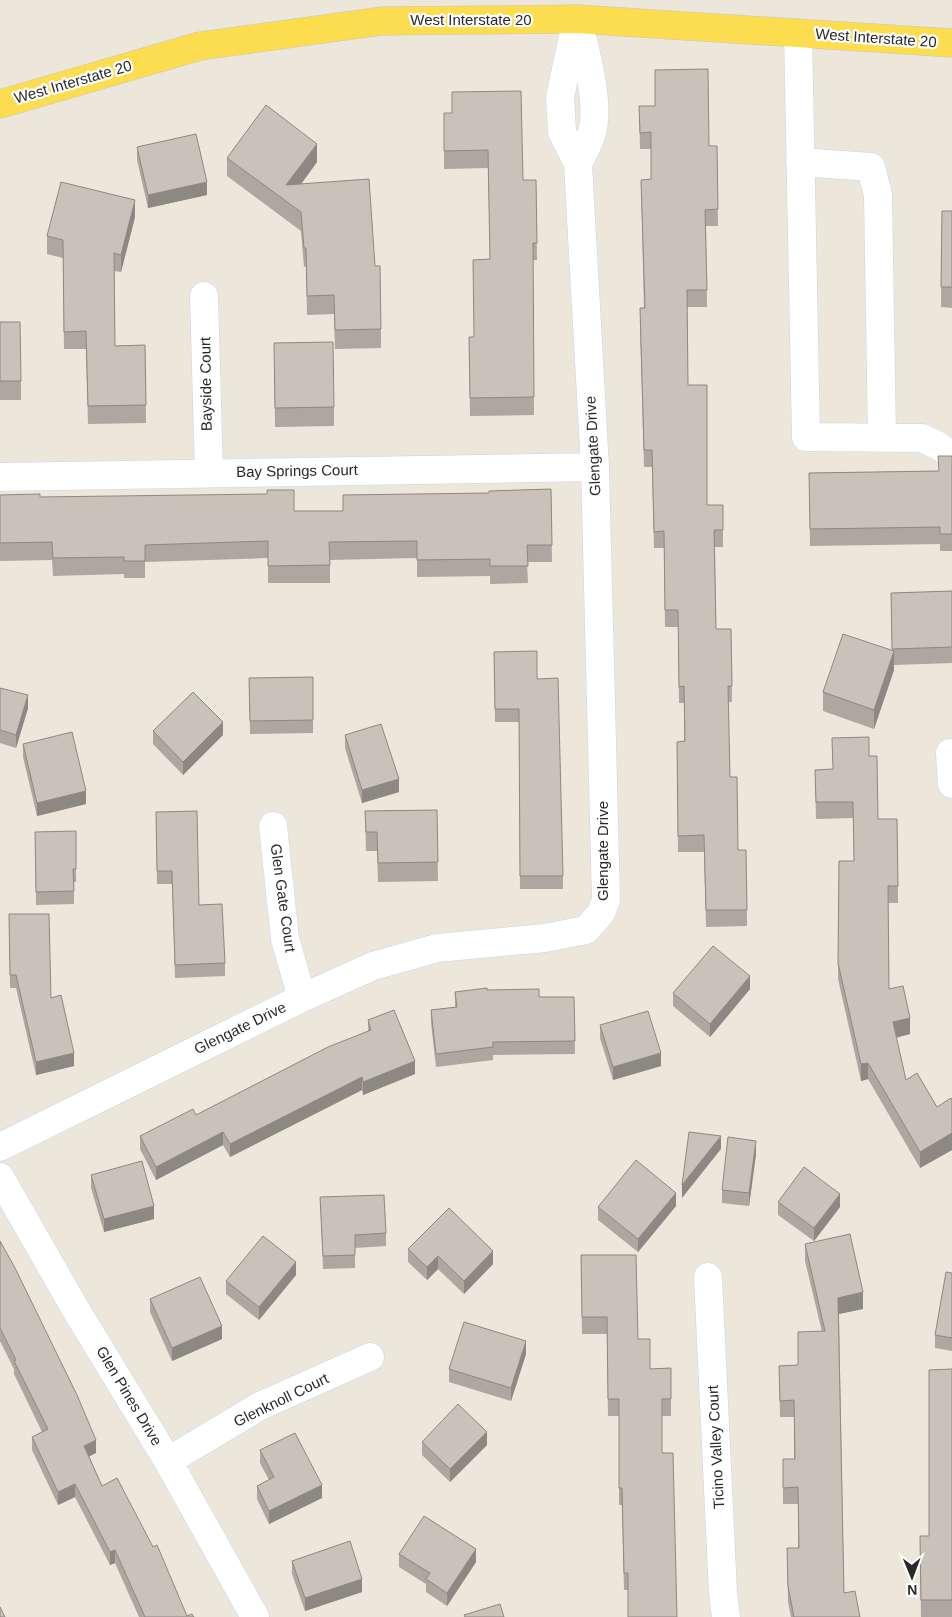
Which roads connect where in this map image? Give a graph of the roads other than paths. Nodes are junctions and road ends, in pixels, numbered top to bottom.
1 (577, 19) junction
2 (798, 33) junction
3 (952, 43) edge
4 (560, 97) junction
5 (592, 97) junction
6 (0, 104) edge
7 (800, 162) junction
8 (578, 164) junction
9 (204, 296) dead end
10 (882, 438) junction
11 (952, 456) edge
12 (595, 467) junction
13 (209, 472) junction
14 (0, 476) edge
15 (950, 753) dead end
16 (952, 784) edge
17 (273, 826) dead end
18 (302, 998) junction
19 (0, 1147) edge
20 (0, 1177) edge
21 (708, 1277) dead end
22 (370, 1358) dead end
23 (168, 1461) junction
24 (255, 1617) edge
25 (726, 1617) edge

1 - 2 main road, West Interstate 20
1 - 4 street, Glengate Drive
1 - 5 street, Glengate Drive
1 - 6 main road, West Interstate 20
2 - 3 main road, West Interstate 20
2 - 7 street
4 - 5 street
4 - 8 street, Glengate Drive
5 - 8 street, Glengate Drive
7 - 10 street
7 - 10 street
8 - 12 street, Glengate Drive
9 - 13 street, Bayside Court
10 - 11 street
12 - 13 street, Bay Springs Court
12 - 18 street, Glengate Drive
13 - 14 street, Bay Springs Court
15 - 16 street
17 - 18 street, Glen Gate Court
18 - 19 street, Glengate Drive
20 - 23 street, Glen Pines Drive
21 - 25 street, Ticino Valley Court
22 - 23 street, Glenknoll Court
23 - 24 street, Glen Pines Drive

